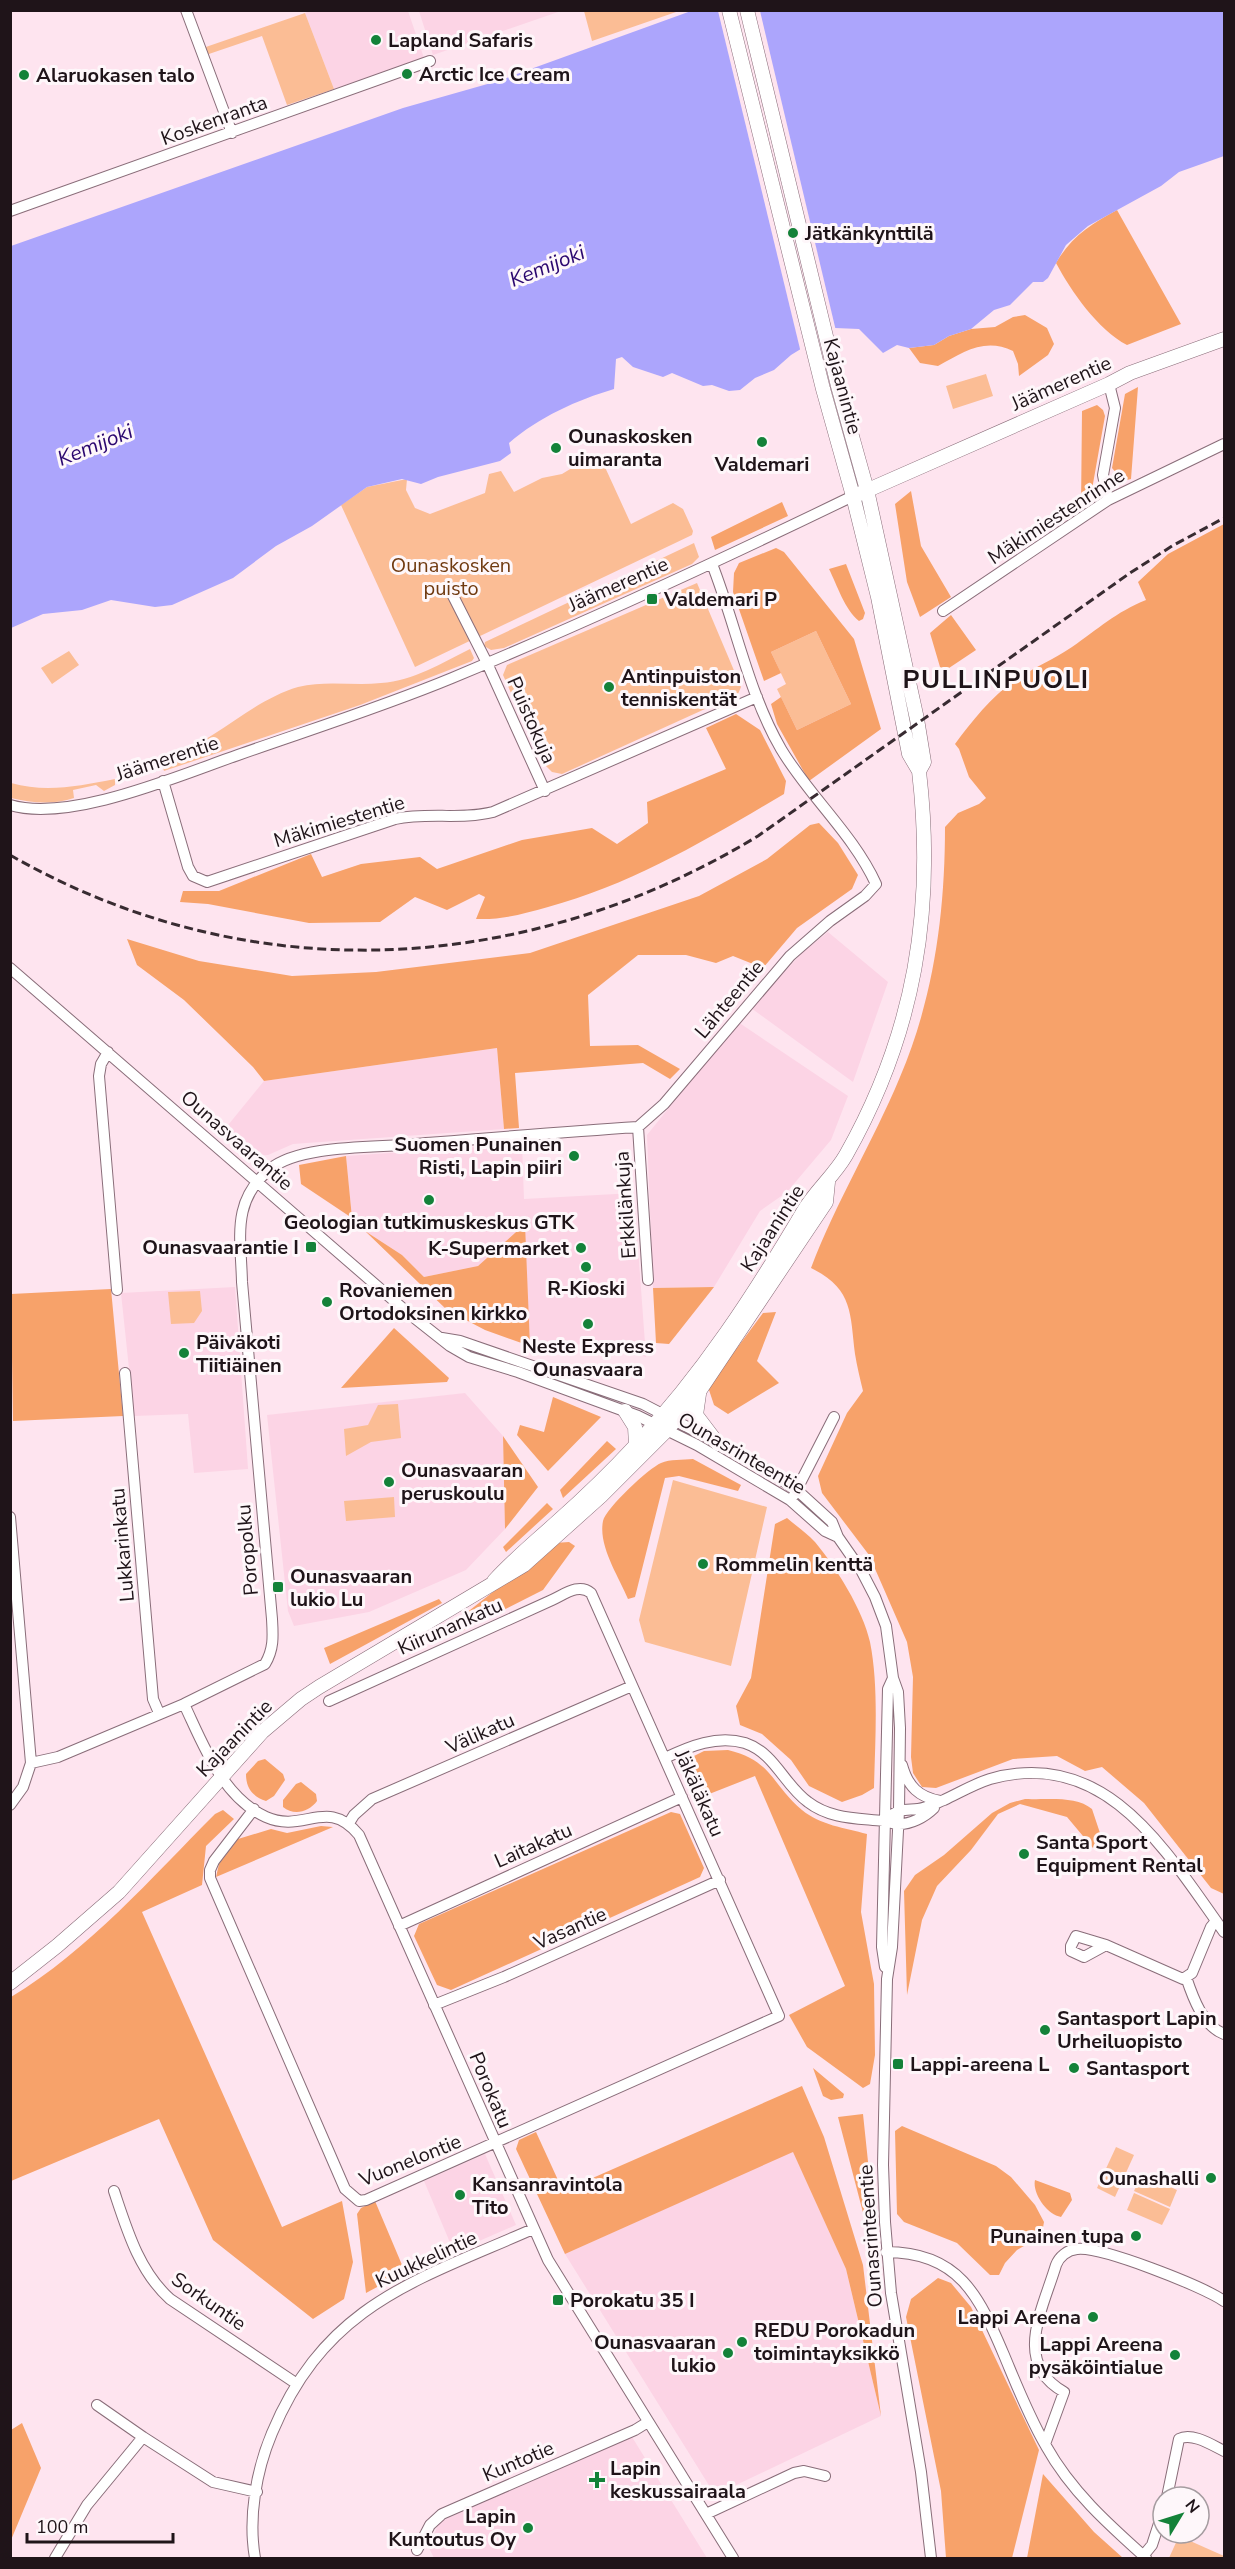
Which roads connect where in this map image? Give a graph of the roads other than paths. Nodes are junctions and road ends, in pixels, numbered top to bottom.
1 (186, 10) edge
2 (729, 10) edge
3 (747, 10) edge
4 (430, 61) dead end
5 (232, 133) junction
6 (10, 211) edge
7 (1224, 339) edge
8 (1108, 384) junction
9 (1224, 444) edge
10 (867, 490) junction
11 (853, 496) junction
12 (1108, 500) junction
13 (712, 564) junction
14 (448, 586) dead end
15 (944, 611) dead end
16 (487, 663) junction
17 (756, 697) junction
18 (919, 771) junction
19 (163, 781) junction
20 (545, 791) junction
21 (10, 805) edge
22 (10, 968) edge
23 (108, 1052) junction
24 (638, 1127) junction
25 (258, 1182) junction
26 (828, 1182) junction
27 (648, 1280) dead end
28 (117, 1290) dead end
29 (442, 1338) junction
30 (125, 1373) dead end
31 (700, 1390) junction
32 (625, 1411) junction
33 (834, 1417) dead end
34 (665, 1422) junction
35 (718, 1444) junction
36 (636, 1445) junction
37 (798, 1491) junction
38 (790, 1500) junction
39 (10, 1517) edge
40 (838, 1537) junction
41 (494, 1581) junction
42 (585, 1588) joint
43 (15, 1612) edge
44 (892, 1678) junction
45 (632, 1686) junction
46 (329, 1701) dead end
47 (184, 1704) junction
48 (159, 1713) junction
49 (900, 1755) junction
50 (665, 1758) junction
51 (31, 1763) junction
52 (222, 1776) junction
53 (682, 1797) junction
54 (940, 1801) junction
55 (10, 1805) edge
56 (254, 1809) junction
57 (899, 1811) junction
58 (885, 1821) junction
59 (349, 1823) junction
60 (897, 1824) junction
61 (720, 1880) junction
62 (1216, 1921) junction
63 (399, 1926) junction
64 (1224, 1932) edge
65 (1106, 1945) dead end
66 (35, 1963) junction
67 (10, 1975) edge
68 (1186, 1977) junction
69 (887, 1979) junction
70 (10, 1983) edge
71 (434, 2005) junction
72 (779, 2016) joint
73 (1224, 2034) edge
74 (495, 2144) junction
75 (114, 2191) dead end
76 (533, 2229) junction
77 (886, 2252) junction
78 (1224, 2301) edge
79 (297, 2384) junction
80 (97, 2405) dead end
81 (648, 2422) junction
82 (143, 2438) junction
83 (1045, 2444) junction
84 (1224, 2451) edge
85 (825, 2476) dead end
86 (1169, 2485) edge
87 (257, 2492) junction
88 (706, 2514) junction
89 (417, 2550) dead end
90 (1144, 2557) edge
91 (54, 2559) edge
92 (255, 2559) edge
93 (733, 2559) edge
94 (931, 2559) edge

1 - 5 street
2 - 11 main road, Kajaanintie
3 - 10 main road, Kajaanintie
4 - 5 street, Koskenranta
5 - 6 street, Koskenranta
7 - 8 main road, Jäämerentie
8 - 10 main road, Jäämerentie
8 - 12 street
9 - 12 street, Mäkimiestenrinne
10 - 11 main road, Jäämerentie
10 - 18 main road, Kajaanintie
11 - 13 street, Jäämerentie
11 - 18 main road, Kajaanintie
12 - 15 street, Mäkimiestenrinne
13 - 16 street, Jäämerentie
13 - 17 street, Lähteentie
14 - 16 street, Puistokuja
16 - 19 street, Jäämerentie
16 - 20 street, Puistokuja
17 - 20 street, Mäkimiestentie
17 - 24 street, Lähteentie
18 - 26 main road
19 - 20 street, Mäkimiestentie
19 - 21 street, Jäämerentie
22 - 23 street, Ounasvaarantie
23 - 25 street, Ounasvaarantie
23 - 28 street
24 - 25 street
24 - 27 street, Erkkilänkuja
25 - 29 street, Ounasvaarantie
25 - 47 street, Poropolku
26 - 31 main road, Kajaanintie
26 - 34 main road, Kajaanintie
29 - 32 street, Ounasvaarantie
29 - 34 street, Ounasvaarantie
30 - 48 street, Lukkarinkatu
31 - 34 main road, Kajaanintie
31 - 35 main road
32 - 34 street, Ounasvaarantie
32 - 36 main road
33 - 37 street
34 - 35 street, Ounasrinteentie
34 - 36 main road, Kajaanintie
34 - 38 street, Ounasrinteentie
34 - 41 main road, Kajaanintie
35 - 37 street, Ounasrinteentie
36 - 41 main road, Kajaanintie
37 - 38 street
37 - 40 street, Ounasrinteentie
38 - 40 street, Ounasrinteentie
39 - 43 street
40 - 44 street, Ounasrinteentie
41 - 52 main road, Kajaanintie
42 - 45 street, Jäkäläkatu
42 - 46 street, Kiirunankatu
43 - 51 street
44 - 49 street, Ounasrinteentie
44 - 58 street, Ounasrinteentie
45 - 50 street, Jäkäläkatu
45 - 59 street, Välikatu
47 - 48 street, Poropolku
47 - 52 street
48 - 51 street, Poropolku
49 - 54 street
49 - 57 street, Ounasrinteentie
50 - 53 street, Jäkäläkatu
50 - 58 street
51 - 55 street
52 - 56 street
52 - 66 main road, Kajaanintie
53 - 61 street, Jäkäläkatu
53 - 63 street, Laitakatu
54 - 57 street
54 - 60 street
54 - 62 street
56 - 59 street
56 - 74 street, Vuonelontie
57 - 58 street
57 - 60 street, Ounasrinteentie
58 - 60 street
58 - 69 street, Ounasrinteentie
59 - 63 street, Porokatu
60 - 69 street, Ounasrinteentie
61 - 71 street, Vasantie
61 - 72 street, Jäkäläkatu
62 - 64 street
62 - 68 street
63 - 71 street, Porokatu
65 - 68 street
66 - 67 main road, Kajaanintie
66 - 70 main road, Kajaanintie
68 - 73 street
69 - 77 street, Ounasrinteentie
71 - 74 street, Porokatu
72 - 74 street, Vuonelontie
74 - 76 street, Porokatu
75 - 79 street, Sorkuntie
76 - 79 street, Kuukkelintie
76 - 81 street, Porokatu
77 - 83 street
77 - 94 street, Ounasrinteentie
78 - 83 street
79 - 87 street, Kuukkelintie
80 - 82 street
81 - 88 street, Porokatu
81 - 89 street, Kuntotie
82 - 87 street
82 - 91 street
83 - 90 street
84 - 86 street
85 - 88 street
87 - 92 street, Kuukkelintie
88 - 93 street, Porokatu

